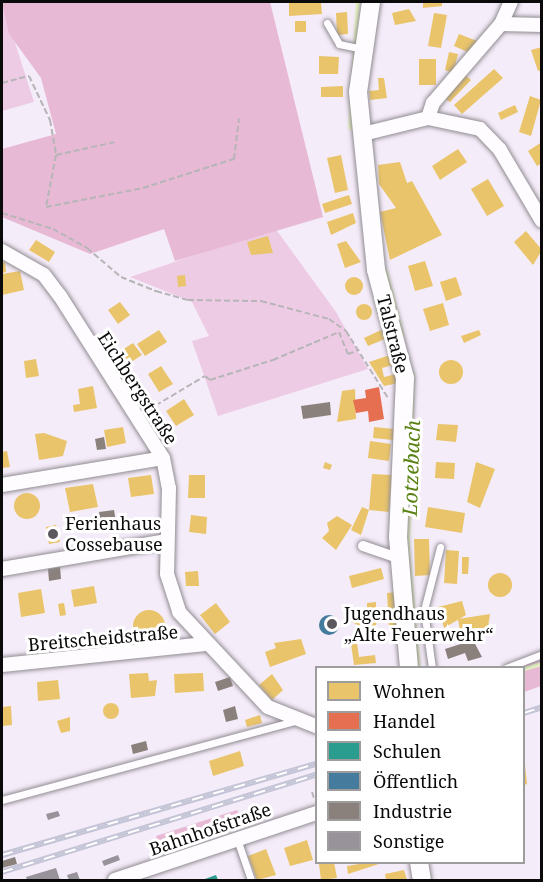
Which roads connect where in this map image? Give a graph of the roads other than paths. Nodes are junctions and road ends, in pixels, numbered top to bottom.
1 (371, 2) edge
2 (511, 2) edge
3 (327, 23) dead end
4 (501, 24) junction
5 (542, 25) edge
6 (357, 48) junction
7 (428, 118) junction
8 (363, 134) junction
9 (542, 221) edge
10 (2, 251) edge
11 (163, 458) junction
12 (2, 485) edge
13 (166, 542) junction
14 (363, 546) dead end
15 (440, 547) dead end
16 (401, 558) junction
17 (2, 569) edge
18 (416, 612) junction
19 (206, 644) junction
20 (542, 654) edge
21 (2, 665) edge
22 (409, 666) edge
23 (431, 666) edge
24 (511, 666) edge
25 (295, 721) junction
26 (315, 726) edge
27 (2, 800) edge
28 (315, 808) edge
29 (237, 839) junction
30 (419, 864) edge
31 (130, 878) edge
32 (115, 880) edge
33 (251, 880) edge
34 (422, 880) edge

1 - 6 street, Talstraße
2 - 4 street
3 - 6 lane
4 - 5 street
4 - 7 street
6 - 8 street, Talstraße
7 - 8 street
7 - 9 street
8 - 16 street, Talstraße
10 - 11 street, Eichbergstraße
11 - 12 street
11 - 13 street, Eichbergstraße
13 - 17 street
13 - 19 street, Eichbergstraße
14 - 16 street
15 - 18 lane, Talstraße
16 - 18 street, Talstraße
18 - 22 street, Talstraße
18 - 23 lane, Talstraße
19 - 21 street, Breitscheidstraße
19 - 25 street, Eichbergstraße
20 - 24 lane
25 - 26 street, Eichbergstraße
25 - 27 lane
28 - 29 street, Bahnhofstraße
29 - 31 street, Bahnhofstraße
29 - 33 lane
30 - 34 street
31 - 32 street, Bahnhofstraße

